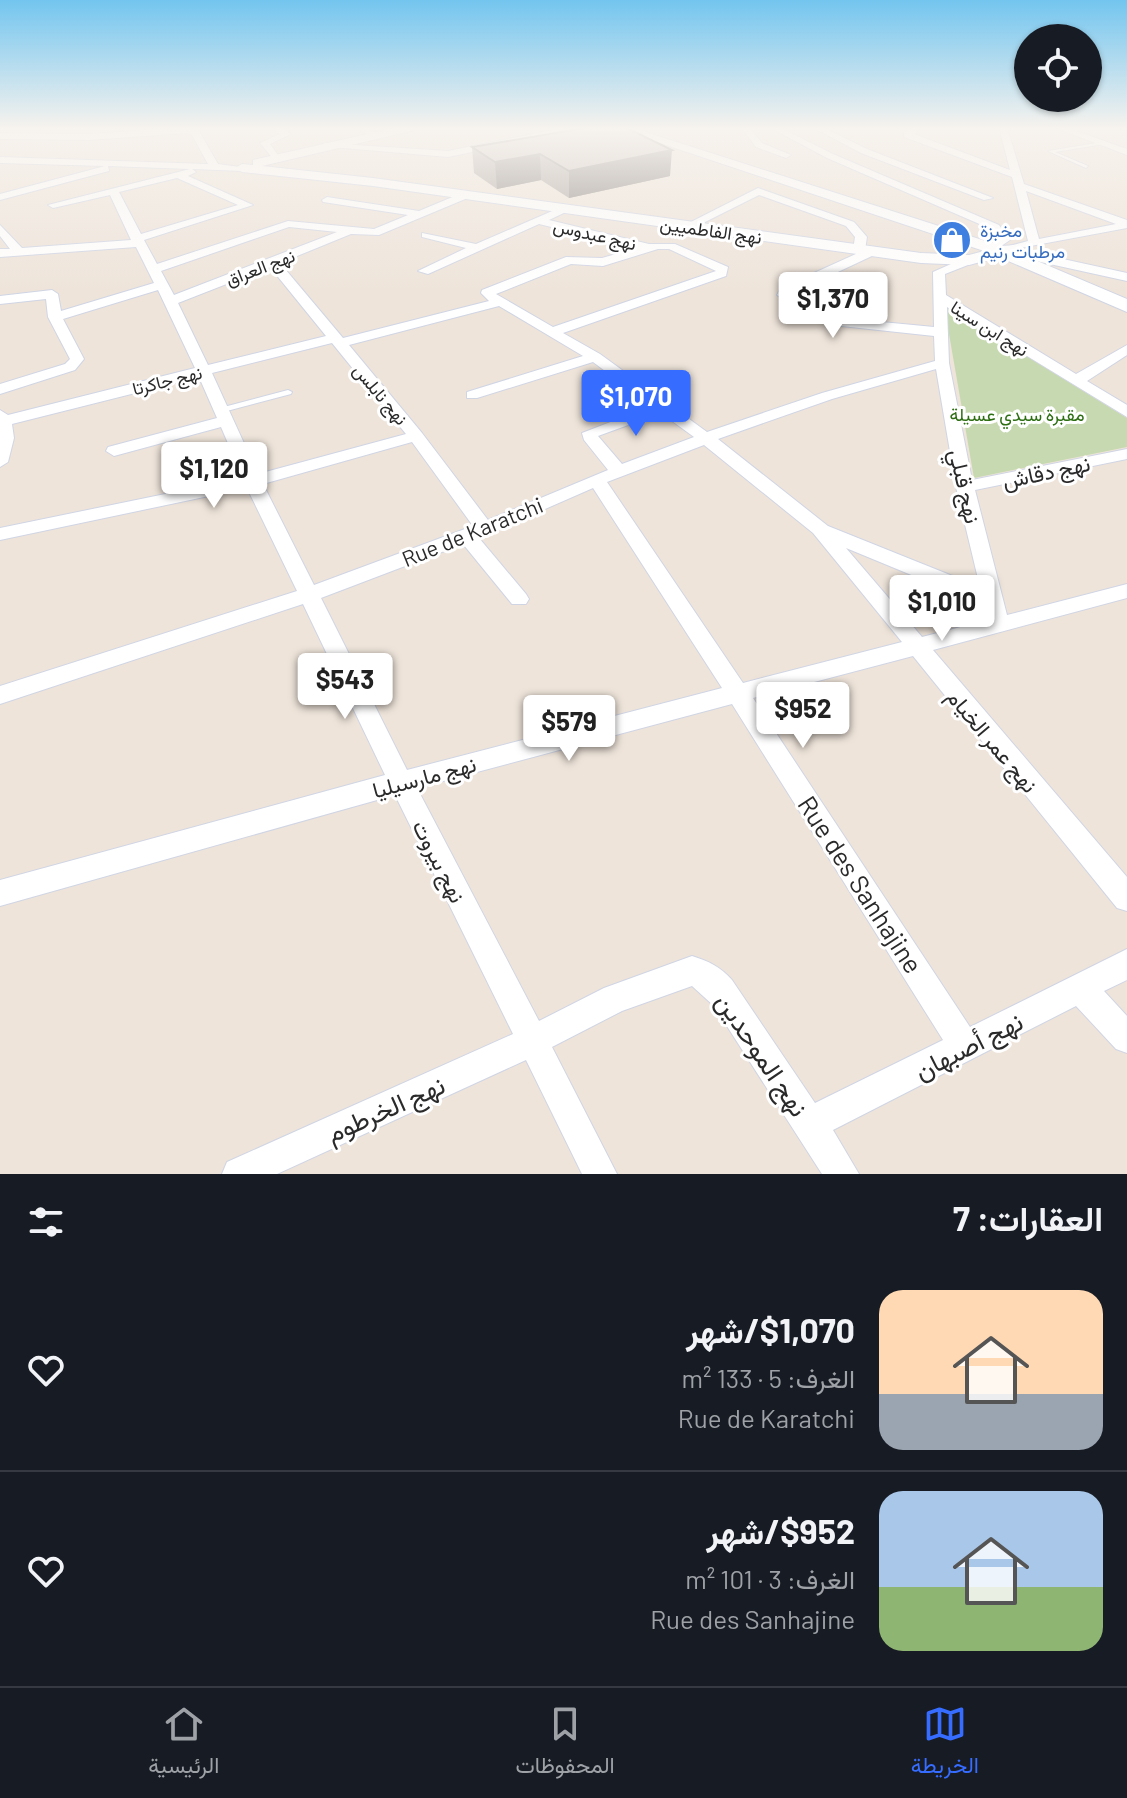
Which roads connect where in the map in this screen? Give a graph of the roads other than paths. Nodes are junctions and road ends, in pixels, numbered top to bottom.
1 (1020, 181) edge
2 (39, 182) edge
3 (54, 182) edge
4 (150, 182) edge
5 (194, 182) edge
6 (356, 182) edge
7 (793, 182) edge
8 (801, 182) edge
9 (891, 182) edge
10 (945, 182) edge
11 (1022, 182) edge
12 (45, 184) junction
13 (113, 191) junction
14 (466, 195) junction
15 (0, 197) edge
16 (988, 198) dead end
17 (327, 200) dead end
18 (53, 205) dead end
19 (566, 208) junction
20 (425, 215) junction
21 (540, 221) junction
22 (1127, 225) edge
23 (689, 226) junction
24 (0, 228) edge
25 (1107, 229) junction
26 (349, 232) junction
27 (426, 235) dead end
28 (1127, 238) edge
29 (137, 241) junction
30 (476, 247) junction
31 (650, 247) junction
32 (1002, 247) junction
33 (1033, 250) junction
34 (865, 251) junction
35 (19, 252) junction
36 (0, 253) edge
37 (901, 256) junction
38 (969, 260) junction
39 (273, 262) junction
40 (424, 271) dead end
41 (939, 272) junction
42 (1127, 277) edge
43 (161, 286) junction
44 (496, 296) junction
45 (940, 297) junction
46 (1127, 299) edge
47 (0, 300) edge
48 (1127, 306) edge
49 (55, 317) junction
50 (552, 332) junction
51 (940, 332) junction
52 (337, 340) junction
53 (1127, 349) edge
54 (595, 357) junction
55 (942, 363) junction
56 (204, 370) junction
57 (1076, 381) junction
58 (0, 389) edge
59 (288, 392) dead end
60 (472, 395) dead end
61 (663, 407) junction
62 (1127, 412) edge
63 (225, 415) junction
64 (2, 420) edge
65 (416, 436) junction
66 (707, 439) junction
67 (114, 451) dead end
68 (1127, 454) edge
69 (0, 462) edge
70 (608, 476) junction
71 (253, 481) junction
72 (965, 487) junction
73 (820, 529) junction
74 (476, 532) junction
75 (0, 534) edge
76 (1127, 591) edge
77 (310, 594) junction
78 (519, 599) dead end
79 (993, 600) junction
80 (1000, 626) junction
81 (915, 647) junction
82 (738, 694) junction
83 (0, 695) edge
84 (401, 782) junction
85 (0, 893) edge
86 (1127, 898) edge
87 (1127, 964) edge
88 (1080, 988) junction
89 (1127, 1038) edge
90 (532, 1041) junction
91 (965, 1047) junction
92 (809, 1124) junction
93 (239, 1174) edge
94 (600, 1174) edge
95 (842, 1174) edge

1 - 33 street
2 - 12 street
3 - 12 street
4 - 13 street
5 - 29 street
6 - 14 main road, نهج الفاطميين
7 - 32 main road
8 - 32 main road
9 - 32 street
10 - 16 street
11 - 22 street
12 - 15 street
13 - 18 street
13 - 29 street, نهج بيروت
14 - 19 main road, نهج الفاطميين
14 - 20 street
17 - 20 street
19 - 21 street
19 - 23 main road, نهج الفاطميين
20 - 26 street
21 - 30 street
21 - 31 street, نهج عبدوس
22 - 25 street
23 - 34 main road, نهج الفاطميين
23 - 34 street
24 - 35 street
25 - 28 street
25 - 33 street
26 - 39 street, نهج العراق
26 - 43 street
27 - 30 street
29 - 35 street
29 - 43 street, نهج بيروت
30 - 40 street
31 - 44 street, نهج جاكرتا
31 - 50 street
32 - 33 main road
32 - 38 main road, نهج ابن سينا
32 - 48 main road
33 - 42 street
33 - 46 main road
34 - 37 main road, نهج الفاطميين
34 - 51 street
35 - 36 street
37 - 38 main road
37 - 41 street, نهج الفاطميين
38 - 41 street, نهج ابن سينا
39 - 43 street, نهج العراق
39 - 52 street, نهج نابلس
41 - 45 street, نهج ابن سينا
43 - 49 street
43 - 56 street, نهج بيروت
44 - 50 street, نهج عمر الخيام
44 - 52 street, نهج جاكرتا
45 - 51 street, نهج قبلي
45 - 57 street, نهج ابن سينا
47 - 49 street
49 - 58 street
50 - 54 street, نهج عمر الخيام
51 - 55 street, نهج قبلي
52 - 56 street, نهج جاكرتا
52 - 65 street, نهج نابلس
53 - 57 street
54 - 60 street
54 - 61 street, نهج عمر الخيام
55 - 66 street, Rue de Karatchi
55 - 72 street, نهج قبلي
56 - 63 street, نهج بيروت
56 - 64 street, نهج جاكرتا
57 - 62 street, نهج ابن سينا
59 - 63 lane
61 - 66 street, نهج عمر الخيام
61 - 70 street, Rue des Sanhajine
63 - 67 street
63 - 71 street, نهج بيروت
64 - 69 street
65 - 71 street
65 - 74 street, نهج نابلس
66 - 70 street, Rue de Karatchi
66 - 73 street, نهج عمر الخيام
68 - 72 street, نهج دقاش
70 - 74 street, Rue de Karatchi
70 - 82 street, Rue des Sanhajine
71 - 75 street
71 - 77 street, نهج بيروت
72 - 79 street, نهج قبلي
73 - 79 street
73 - 81 street, نهج عمر الخيام
74 - 77 street, Rue de Karatchi
74 - 78 street, نهج نابلس
76 - 80 street, نهج مارسيليا
77 - 83 street, Rue de Karatchi
77 - 84 street, نهج بيروت
79 - 80 street, نهج قبلي
80 - 81 street, نهج مارسيليا
81 - 82 street, نهج مارسيليا
81 - 86 street, نهج عمر الخيام
82 - 84 street, نهج مارسيليا
82 - 91 street, Rue des Sanhajine
84 - 85 street, نهج مارسيليا
84 - 90 street, نهج بيروت
87 - 88 street, نهج أصبهان
88 - 89 street
88 - 91 street, نهج أصبهان
90 - 92 street, نهج الموحدين
90 - 93 street, نهج الخرطوم
90 - 94 street, نهج بيروت
91 - 92 street, نهج أصبهان
92 - 95 street, نهج الموحدين

